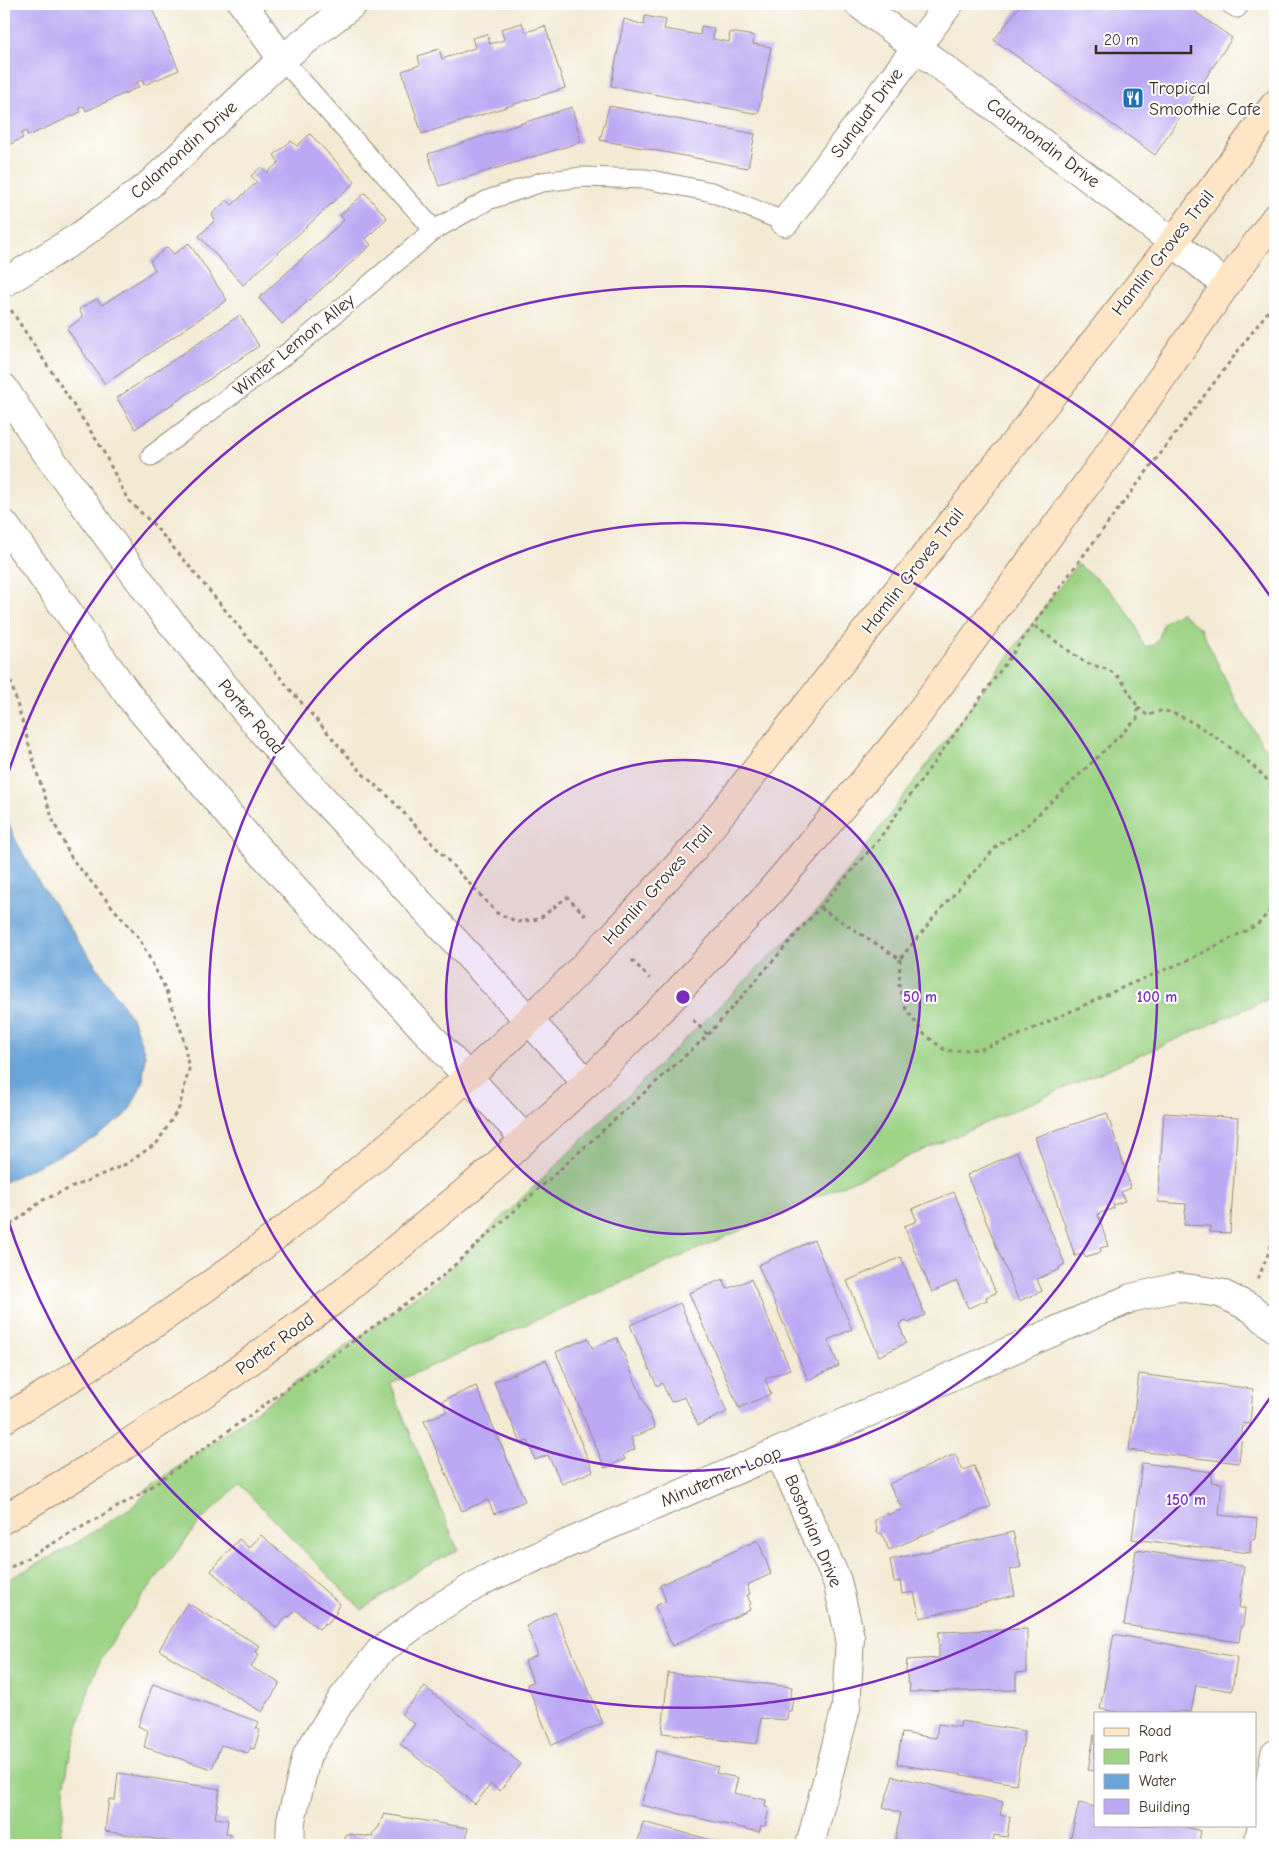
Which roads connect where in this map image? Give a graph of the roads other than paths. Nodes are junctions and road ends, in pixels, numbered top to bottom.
1 (243, 4) edge
2 (353, 4) edge
3 (859, 4) edge
4 (949, 4) edge
5 (917, 48) junction
6 (282, 59) junction
7 (1275, 104) edge
8 (1275, 218) edge
9 (785, 222) joint
10 (434, 230) junction
11 (1173, 242) junction
12 (1226, 285) junction
13 (6, 294) edge
14 (4, 388) edge
15 (151, 456) dead end
16 (4, 524) edge
17 (530, 1019) junction
18 (467, 1077) junction
19 (588, 1082) junction
20 (525, 1139) junction
21 (1275, 1328) edge
22 (4, 1419) edge
23 (779, 1452) junction
24 (4, 1519) edge
25 (1275, 1754) edge
26 (290, 1845) edge
27 (810, 1845) edge
28 (1258, 1845) edge

1 - 6 street
2 - 6 street, Calamondin Drive
3 - 5 street, Calamondin Drive
4 - 5 street, Sunquat Drive
5 - 9 street, Sunquat Drive
5 - 11 street, Calamondin Drive
6 - 10 lane
6 - 13 street, Calamondin Drive
7 - 11 main road, Hamlin Groves Trail
8 - 12 main road
9 - 10 lane, Winter Lemon Alley
10 - 15 lane, Winter Lemon Alley
11 - 12 street, Calamondin Drive
11 - 17 main road, Hamlin Groves Trail
12 - 19 main road
14 - 17 street, Porter Road
16 - 18 street
17 - 18 main road
17 - 19 street, Porter Road
18 - 20 street
18 - 22 main road
19 - 20 main road, Porter Road
20 - 24 main road, Porter Road
21 - 23 street, Minutemen Loop
23 - 26 street, Minutemen Loop
23 - 27 street, Bostonian Drive
25 - 28 street

